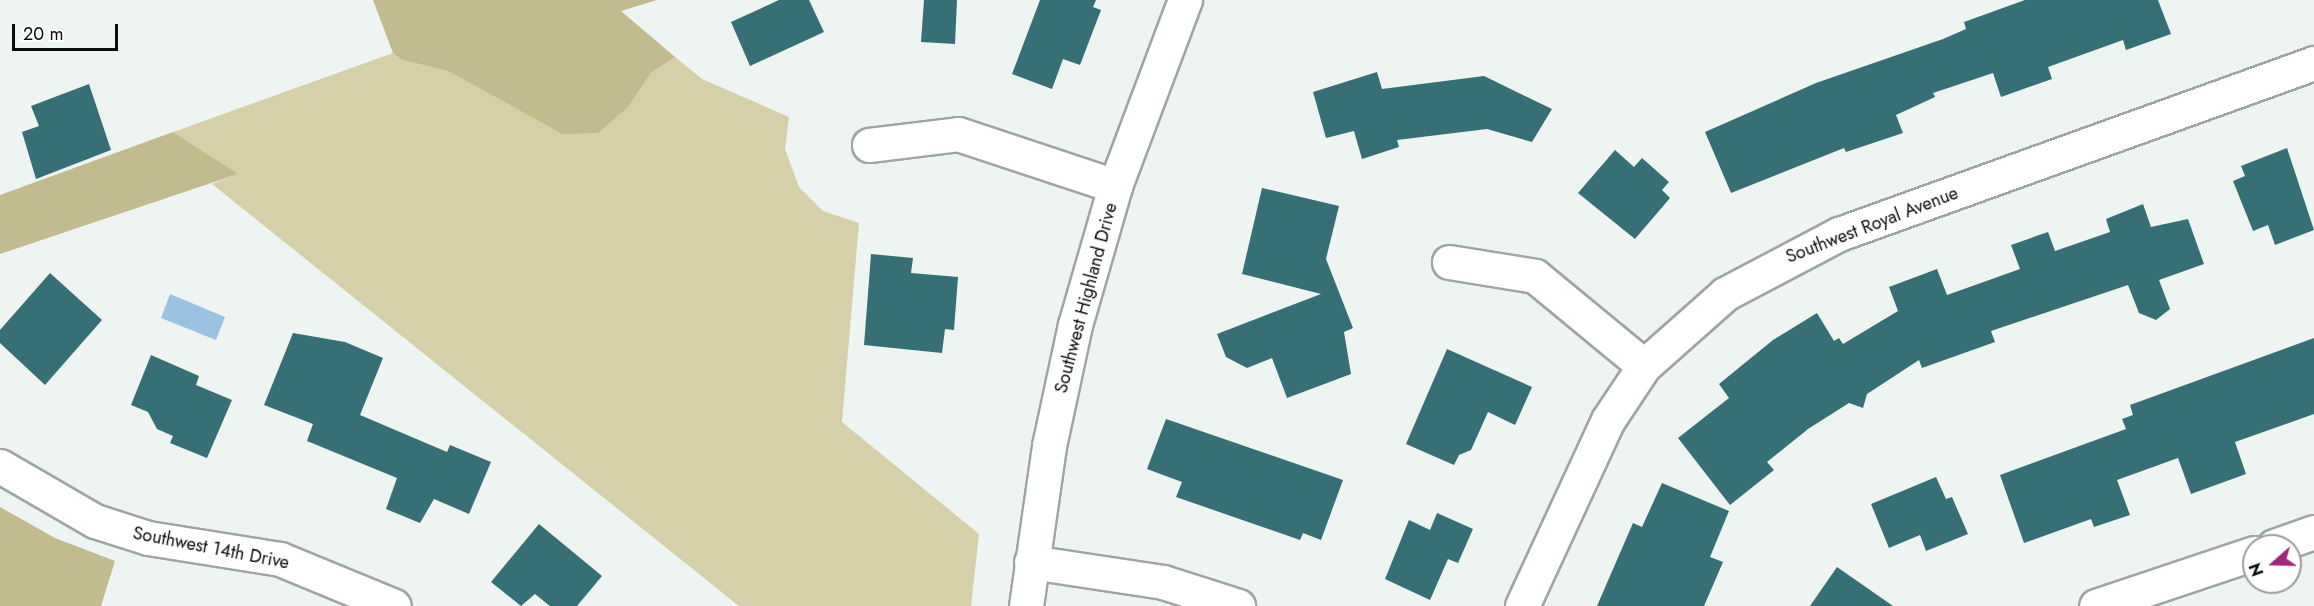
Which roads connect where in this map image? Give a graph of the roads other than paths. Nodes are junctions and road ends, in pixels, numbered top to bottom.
1 (1185, 0) edge
2 (2314, 63) edge
3 (869, 145) dead end
4 (1115, 186) junction
5 (1449, 262) dead end
6 (1644, 366) junction
7 (0, 466) edge
8 (2242, 557) edge
9 (1031, 562) junction
10 (394, 606) edge
11 (1026, 606) edge
12 (1238, 606) edge
13 (1521, 606) edge
14 (2096, 606) edge

1 - 4 street, Southwest Highland Drive
2 - 6 street, Southwest Royal Avenue
3 - 4 street
4 - 9 street, Southwest Highland Drive
5 - 6 street
6 - 13 street, Southwest Royal Avenue
7 - 10 street, Southwest 14th Drive
8 - 14 street
9 - 11 street, Southwest Highland Drive
9 - 12 street

